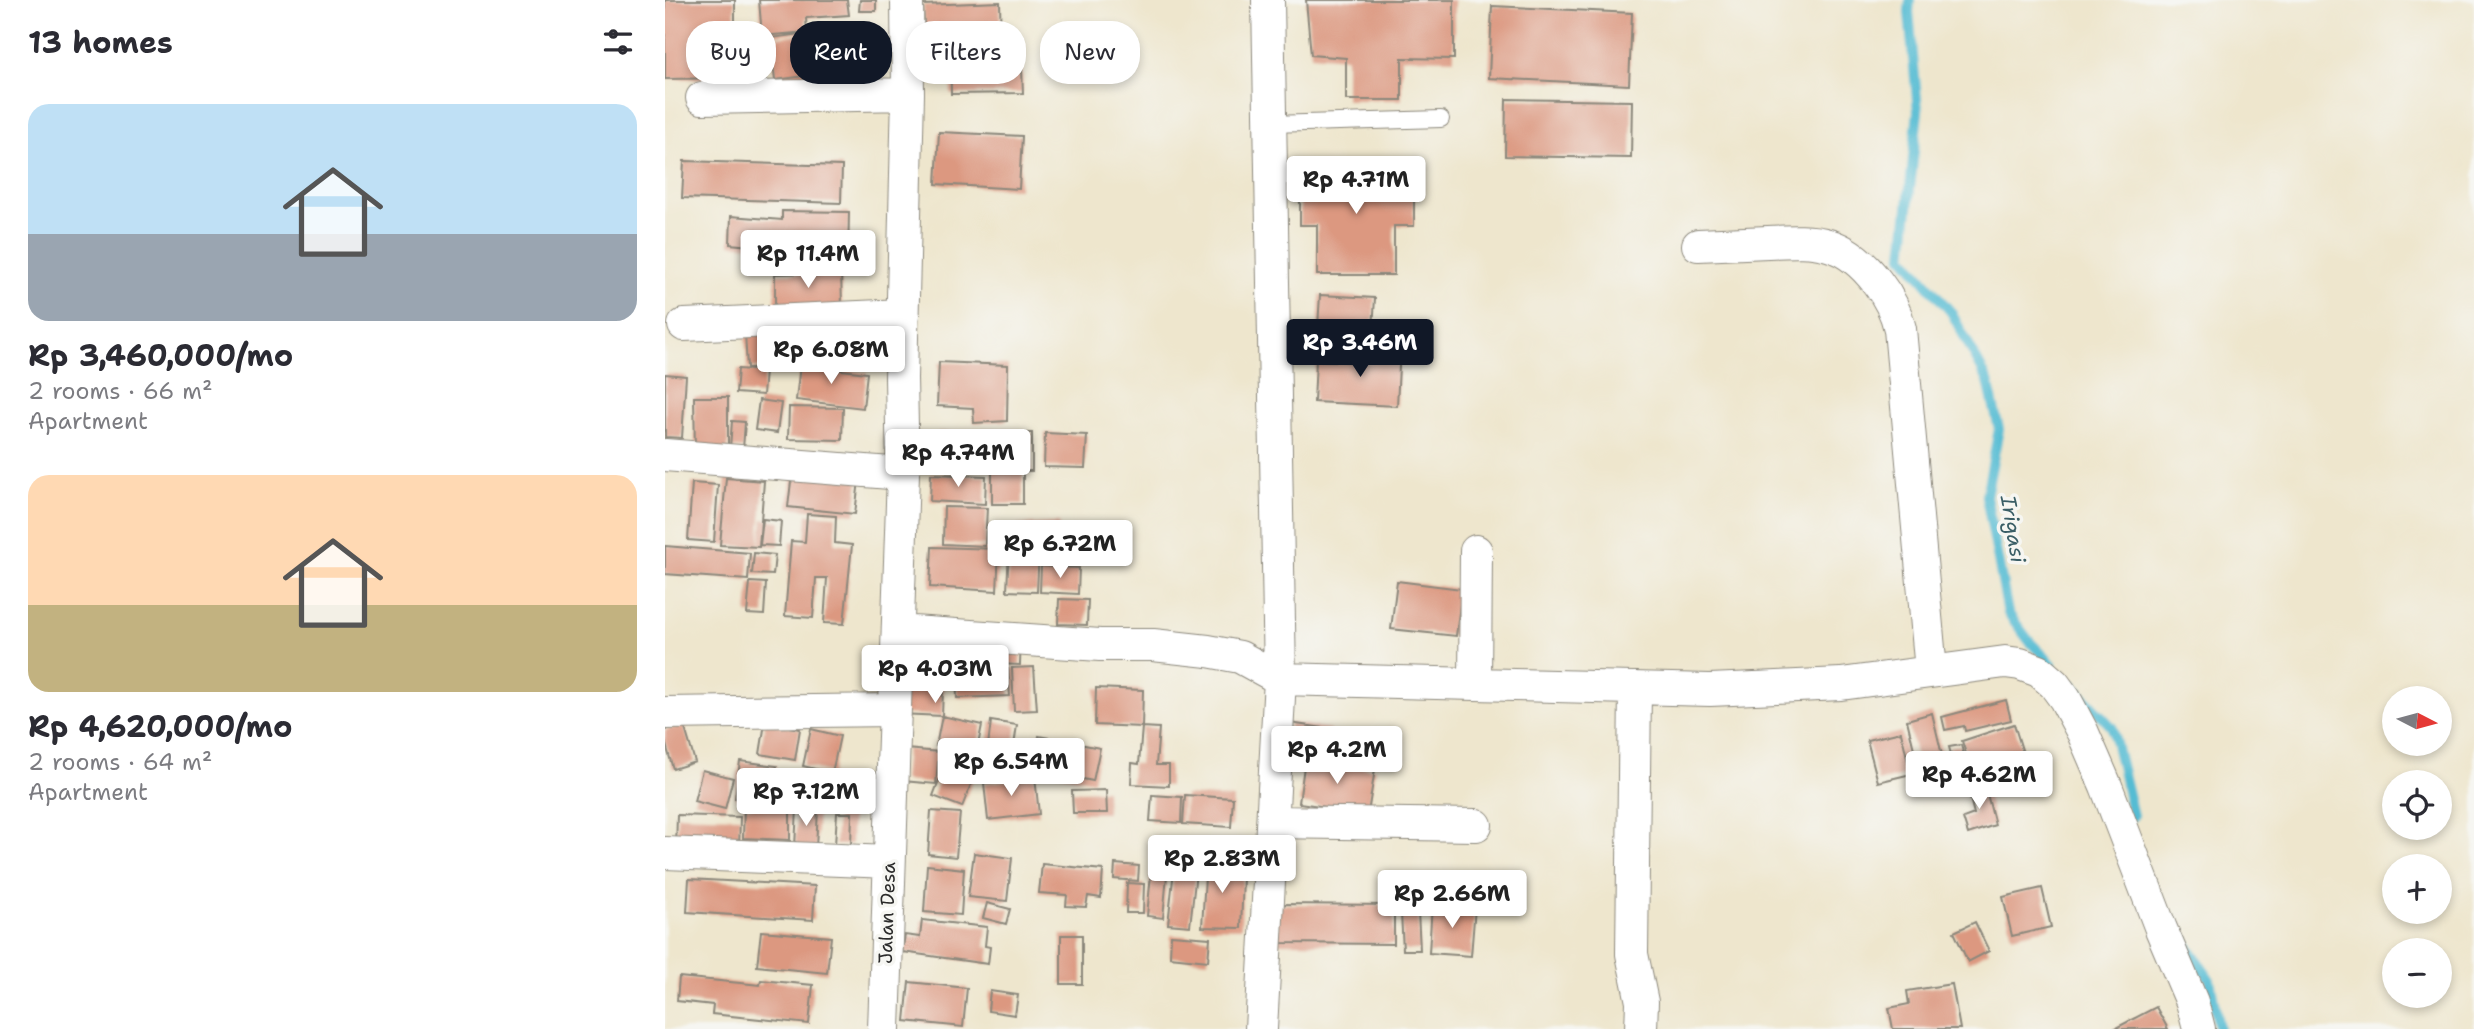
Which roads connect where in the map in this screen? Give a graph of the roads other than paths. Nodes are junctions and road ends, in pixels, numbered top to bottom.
1 (907, 0) edge
2 (1268, 0) edge
3 (908, 94) junction
4 (702, 98) dead end
5 (1441, 119) dead end
6 (1271, 124) junction
7 (1698, 245) dead end
8 (903, 314) junction
9 (684, 325) dead end
10 (665, 455) edge
11 (903, 474) junction
12 (1476, 551) dead end
13 (898, 631) junction
14 (1931, 671) junction
15 (1280, 679) junction
16 (1475, 684) junction
17 (1635, 688) junction
18 (894, 710) junction
19 (665, 713) edge
20 (1273, 822) junction
21 (1476, 824) dead end
22 (665, 853) edge
23 (889, 862) junction
24 (884, 1029) edge
25 (1261, 1029) edge
26 (1641, 1029) edge
27 (2199, 1029) edge

1 - 3 street, Jalan Desa
2 - 6 street
3 - 4 street
3 - 8 street, Jalan Desa
5 - 6 lane
6 - 15 street
7 - 14 street
8 - 9 street
8 - 11 street, Jalan Desa
10 - 11 street
11 - 13 street, Jalan Desa
12 - 16 street
13 - 15 street
13 - 18 street, Jalan Desa
14 - 17 street
14 - 27 street
15 - 16 street
15 - 20 street
16 - 17 street
17 - 26 street
18 - 19 street
18 - 23 street, Jalan Desa
20 - 21 street
20 - 25 street
22 - 23 street
23 - 24 street, Jalan Desa

